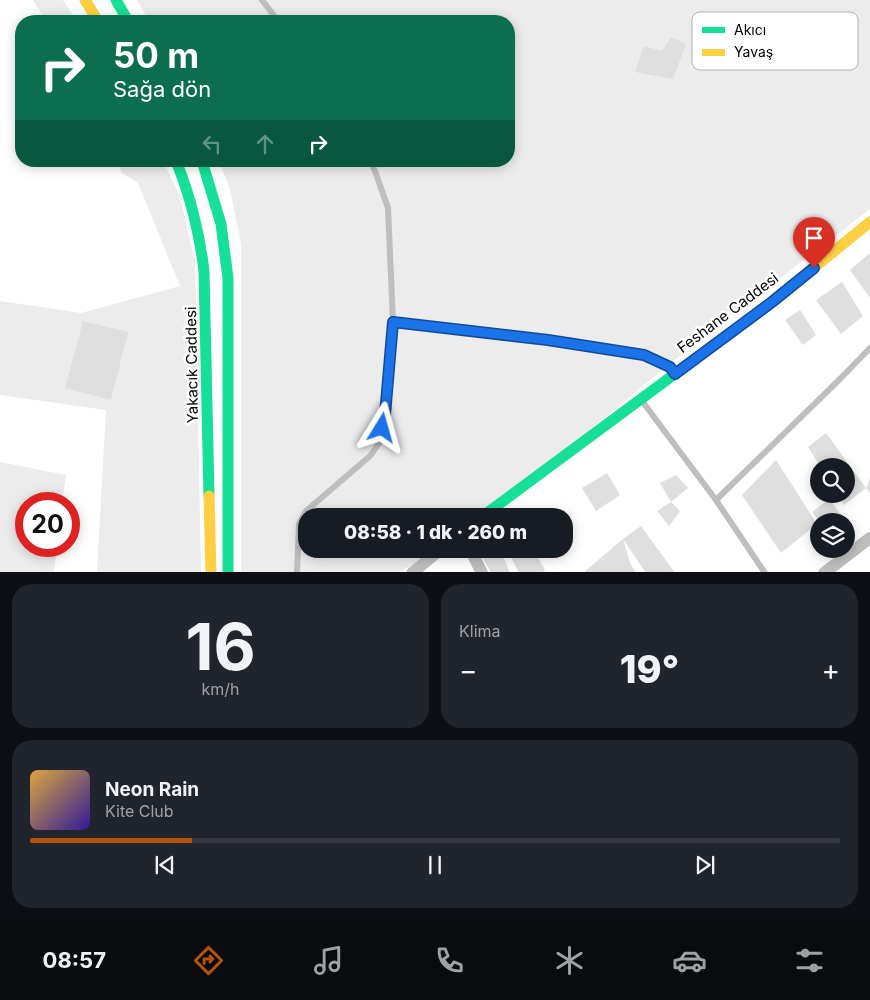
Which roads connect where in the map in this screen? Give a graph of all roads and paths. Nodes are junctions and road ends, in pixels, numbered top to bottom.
1 (86, 0) edge
2 (116, 0) edge
3 (262, 0) edge
4 (95, 15) edge
5 (125, 15) edge
6 (273, 15) edge
7 (178, 167) edge
8 (204, 167) edge
9 (373, 167) edge
10 (870, 222) edge
11 (393, 322) junction
12 (870, 348) edge
13 (675, 374) junction
14 (642, 399) junction
15 (716, 500) junction
16 (494, 508) edge
17 (870, 538) edge
18 (430, 558) edge
19 (475, 558) edge
20 (211, 572) edge
21 (228, 572) edge
22 (297, 572) edge
23 (412, 572) edge
24 (482, 572) edge
25 (765, 572) edge
26 (824, 572) edge

1 - 4 main road
2 - 5 main road
3 - 6 lane
7 - 20 main road, Yakacık Caddesi
8 - 21 main road
9 - 11 lane
10 - 13 main road, Feshane Caddesi
11 - 13 lane
11 - 22 lane
12 - 15 lane
13 - 14 main road, Feshane Caddesi
14 - 15 lane
14 - 16 main road, Feshane Caddesi
15 - 25 lane
17 - 26 street
18 - 23 street
19 - 24 street

